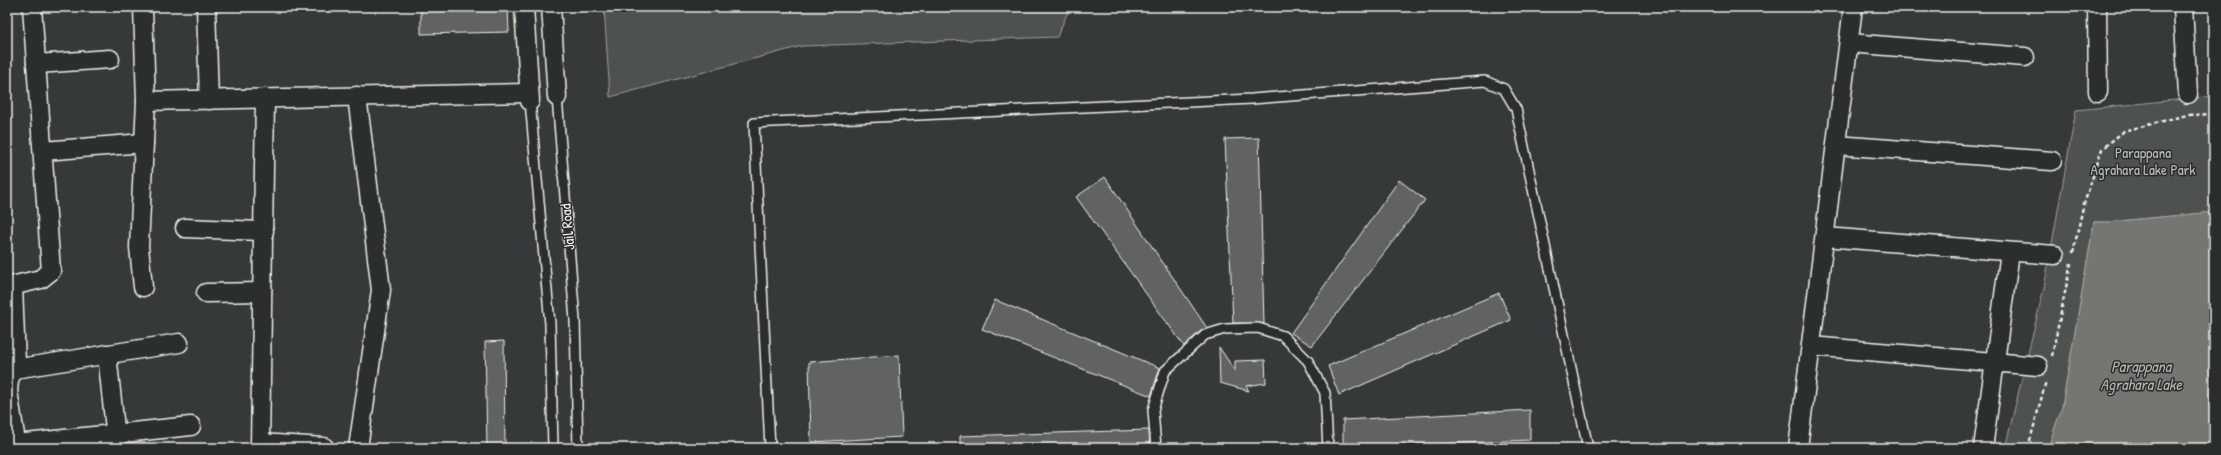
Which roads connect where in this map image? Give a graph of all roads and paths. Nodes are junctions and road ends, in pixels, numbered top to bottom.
1 (32, 7) edge
2 (142, 7) edge
3 (206, 7) edge
4 (524, 7) edge
5 (550, 7) edge
6 (1853, 7) edge
7 (2097, 7) edge
8 (2183, 7) edge
9 (1849, 43) junction
10 (2025, 57) dead end
11 (110, 59) dead end
12 (36, 64) junction
13 (2098, 92) dead end
14 (2188, 94) dead end
15 (358, 96) junction
16 (530, 97) junction
17 (557, 97) joint
18 (265, 98) junction
19 (209, 100) junction
20 (146, 101) junction
21 (2214, 114) edge
22 (144, 143) junction
23 (1836, 145) junction
24 (43, 151) junction
25 (2052, 161) dead end
26 (185, 228) dead end
27 (264, 231) junction
28 (1825, 237) junction
29 (2010, 252) junction
30 (2073, 254) dead end
31 (2063, 259) joint
32 (10, 287) edge
33 (143, 287) dead end
34 (262, 292) junction
35 (206, 293) dead end
36 (179, 343) dead end
37 (1811, 346) junction
38 (107, 354) junction
39 (1995, 362) junction
40 (2045, 369) junction
41 (10, 377) edge
42 (191, 426) dead end
43 (116, 441) edge
44 (260, 445) edge
45 (17, 446) edge
46 (324, 447) dead end
47 (358, 448) edge
48 (553, 448) edge
49 (578, 448) edge
50 (770, 448) edge
51 (1156, 448) edge
52 (1328, 448) edge
53 (1588, 448) edge
54 (1798, 448) edge
55 (1983, 448) edge
56 (2028, 448) edge

1 - 12 street
2 - 20 street
3 - 19 street
4 - 16 street
5 - 17 street, Jail Road
6 - 9 street
7 - 13 street
8 - 14 street
9 - 10 street
9 - 23 street
11 - 12 street
12 - 24 street
15 - 16 street
15 - 18 street
15 - 47 street
16 - 48 lane
17 - 49 lane, Jail Road
18 - 19 street
18 - 27 street
19 - 20 street
20 - 22 street
21 - 30 path
22 - 24 street
22 - 33 street
23 - 25 street
23 - 28 street
24 - 32 street
26 - 27 street
27 - 34 street
28 - 29 street
28 - 37 street
29 - 31 street
29 - 39 street
31 - 40 path
32 - 41 street
34 - 35 street
34 - 44 street
36 - 38 street
37 - 39 street
37 - 54 street
38 - 41 street
38 - 43 street
39 - 40 street
39 - 55 street
40 - 56 path
41 - 45 street
42 - 43 street
43 - 45 street
44 - 46 street
50 - 53 lane
51 - 52 lane

